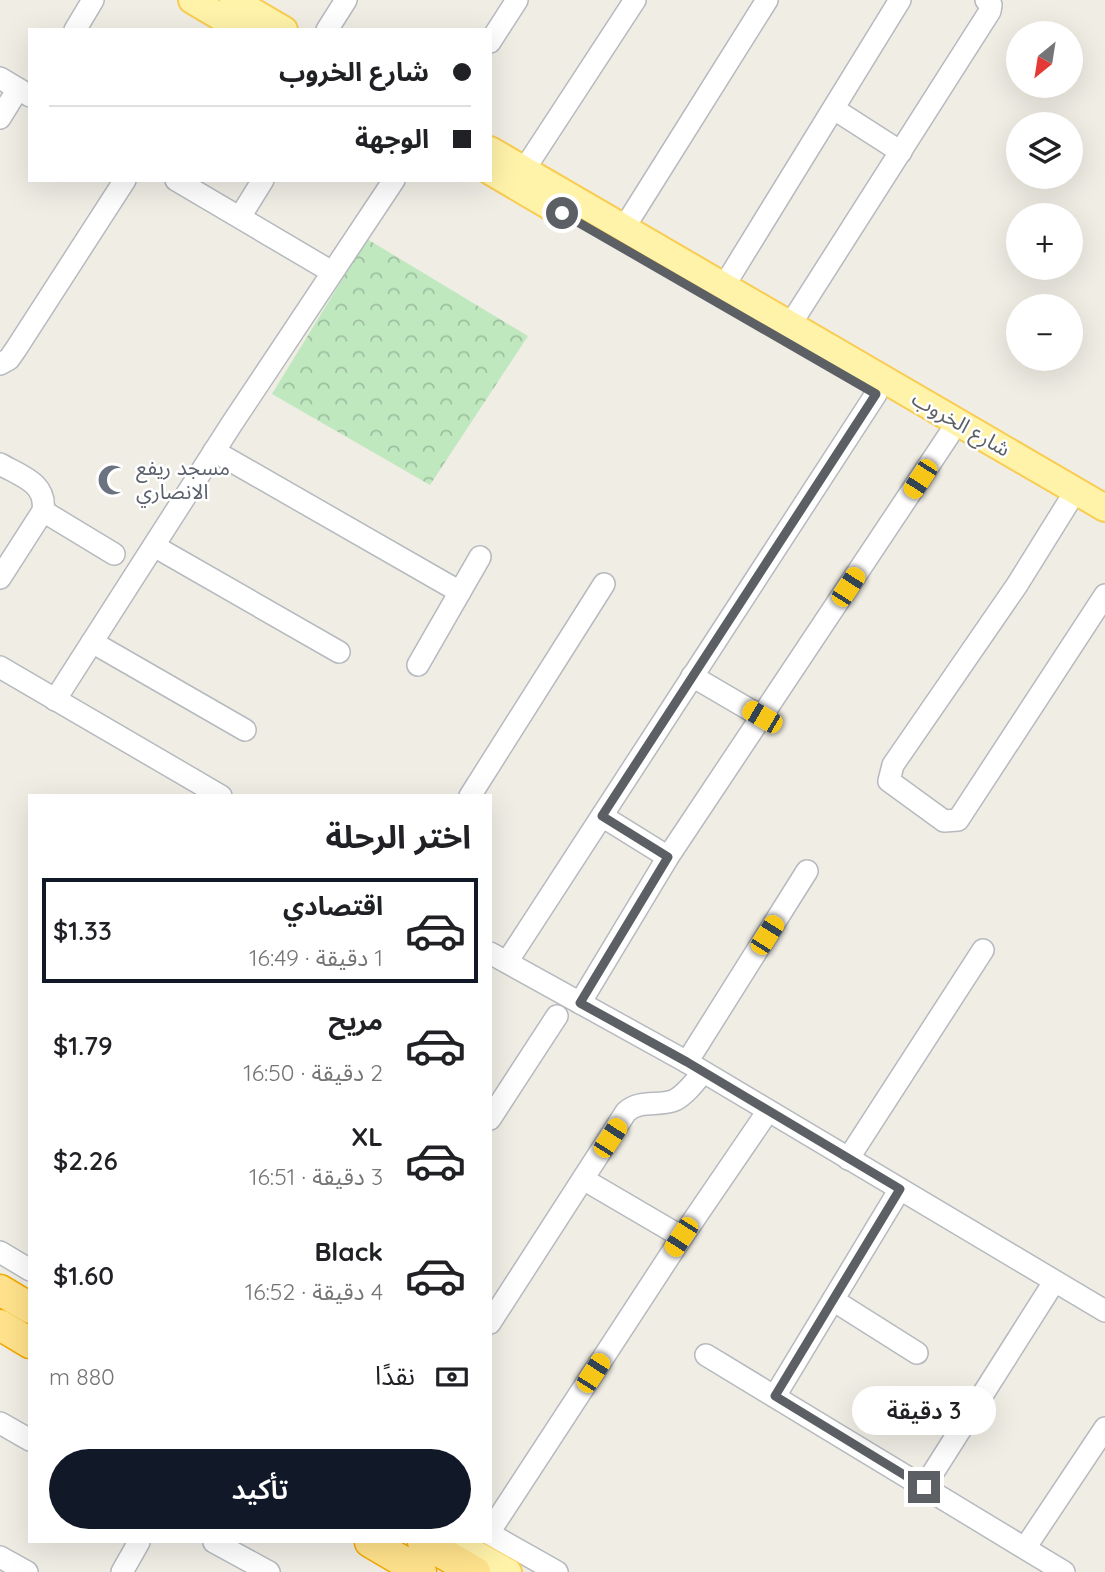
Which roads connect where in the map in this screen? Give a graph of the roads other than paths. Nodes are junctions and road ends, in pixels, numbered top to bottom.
1 (93, 0) edge
2 (192, 0) edge
3 (233, 0) edge
4 (346, 0) edge
5 (517, 0) edge
6 (635, 0) edge
7 (768, 0) edge
8 (901, 0) edge
9 (986, 0) edge
10 (76, 28) edge
11 (240, 28) edge
12 (281, 28) edge
13 (328, 28) edge
14 (492, 39) edge
15 (16, 88) edge
16 (834, 109) junction
17 (0, 118) edge
18 (492, 151) edge
19 (901, 152) junction
20 (524, 170) junction
21 (492, 173) edge
22 (124, 182) edge
23 (179, 182) edge
24 (262, 182) edge
25 (393, 182) edge
26 (240, 218) junction
27 (624, 228) junction
28 (332, 272) junction
29 (724, 286) junction
30 (790, 325) junction
31 (0, 364) edge
32 (876, 394) junction
33 (949, 435) junction
34 (214, 451) junction
35 (0, 464) edge
36 (1068, 503) junction
37 (1105, 508) edge
38 (43, 511) junction
39 (1105, 525) edge
40 (154, 546) junction
41 (114, 554) dead end
42 (480, 557) dead end
43 (0, 578) edge
44 (604, 584) dead end
45 (460, 592) junction
46 (1105, 594) edge
47 (92, 642) junction
48 (339, 652) dead end
49 (418, 666) dead end
50 (0, 667) edge
51 (692, 676) junction
52 (55, 700) junction
53 (762, 717) junction
54 (245, 730) dead end
55 (218, 794) edge
56 (471, 794) edge
57 (602, 816) junction
58 (668, 857) junction
59 (807, 871) dead end
60 (983, 950) dead end
61 (498, 957) edge
62 (580, 1003) junction
63 (557, 1016) dead end
64 (695, 1067) junction
65 (768, 1111) junction
66 (492, 1116) edge
67 (848, 1159) junction
68 (583, 1178) junction
69 (900, 1189) junction
70 (681, 1237) junction
71 (0, 1252) edge
72 (28, 1269) edge
73 (1054, 1282) junction
74 (0, 1290) edge
75 (833, 1300) junction
76 (28, 1307) edge
77 (1105, 1311) edge
78 (492, 1320) edge
79 (0, 1325) edge
80 (28, 1342) edge
81 (917, 1353) dead end
82 (706, 1354) dead end
83 (775, 1396) junction
84 (0, 1423) edge
85 (1105, 1428) edge
86 (28, 1439) edge
87 (924, 1487) junction
88 (492, 1529) edge
89 (492, 1533) edge
90 (138, 1543) edge
91 (216, 1543) edge
92 (362, 1543) edge
93 (372, 1543) edge
94 (425, 1543) edge
95 (456, 1543) edge
96 (1026, 1548) junction
97 (0, 1557) edge
98 (258, 1570) edge
99 (27, 1572) edge
100 (122, 1572) edge
101 (406, 1572) edge
102 (421, 1572) edge
103 (475, 1572) edge
104 (508, 1572) edge
105 (556, 1572) edge
106 (1064, 1572) edge

1 - 10 street
2 - 11 main road
3 - 12 main road
4 - 13 street
5 - 14 street
6 - 20 street
7 - 27 street
8 - 16 street
9 - 19 street
15 - 17 street
16 - 19 street
16 - 29 street
18 - 20 main road, شارع الخروب
19 - 30 street
20 - 27 main road, شارع الخروب
21 - 32 main road, شارع الخروب
22 - 31 street
23 - 26 street
24 - 26 street
25 - 28 street
26 - 28 street
27 - 29 main road, شارع الخروب
28 - 34 street
29 - 30 main road, شارع الخروب
30 - 37 main road, شارع الخروب
32 - 33 main road, شارع الخروب
32 - 51 street
33 - 36 main road, شارع الخروب
33 - 53 street
34 - 40 street
34 - 45 street
35 - 38 street
36 - 39 main road, شارع الخروب
36 - 46 street
38 - 41 street
38 - 43 street
40 - 47 street
40 - 48 street
42 - 45 street
44 - 56 street
45 - 49 street
47 - 52 street
47 - 54 street
50 - 52 street
51 - 53 street
51 - 57 street
52 - 55 street
53 - 58 street
57 - 58 street
57 - 61 street
58 - 62 street
59 - 64 street
60 - 67 street
61 - 62 street
62 - 64 street
63 - 66 street
64 - 65 street
64 - 68 street
65 - 67 street
65 - 70 street
67 - 69 street
68 - 70 street
68 - 78 street
69 - 73 street
69 - 75 street
70 - 88 street
71 - 72 street
73 - 77 street
73 - 87 street
74 - 76 highway
75 - 81 street
75 - 83 street
79 - 80 highway
82 - 83 street
83 - 87 street
84 - 86 street
85 - 96 street
87 - 96 street
89 - 105 street
90 - 100 street
91 - 98 street
92 - 101 main road
93 - 102 highway
94 - 103 highway
95 - 104 main road
96 - 106 street
97 - 99 street

